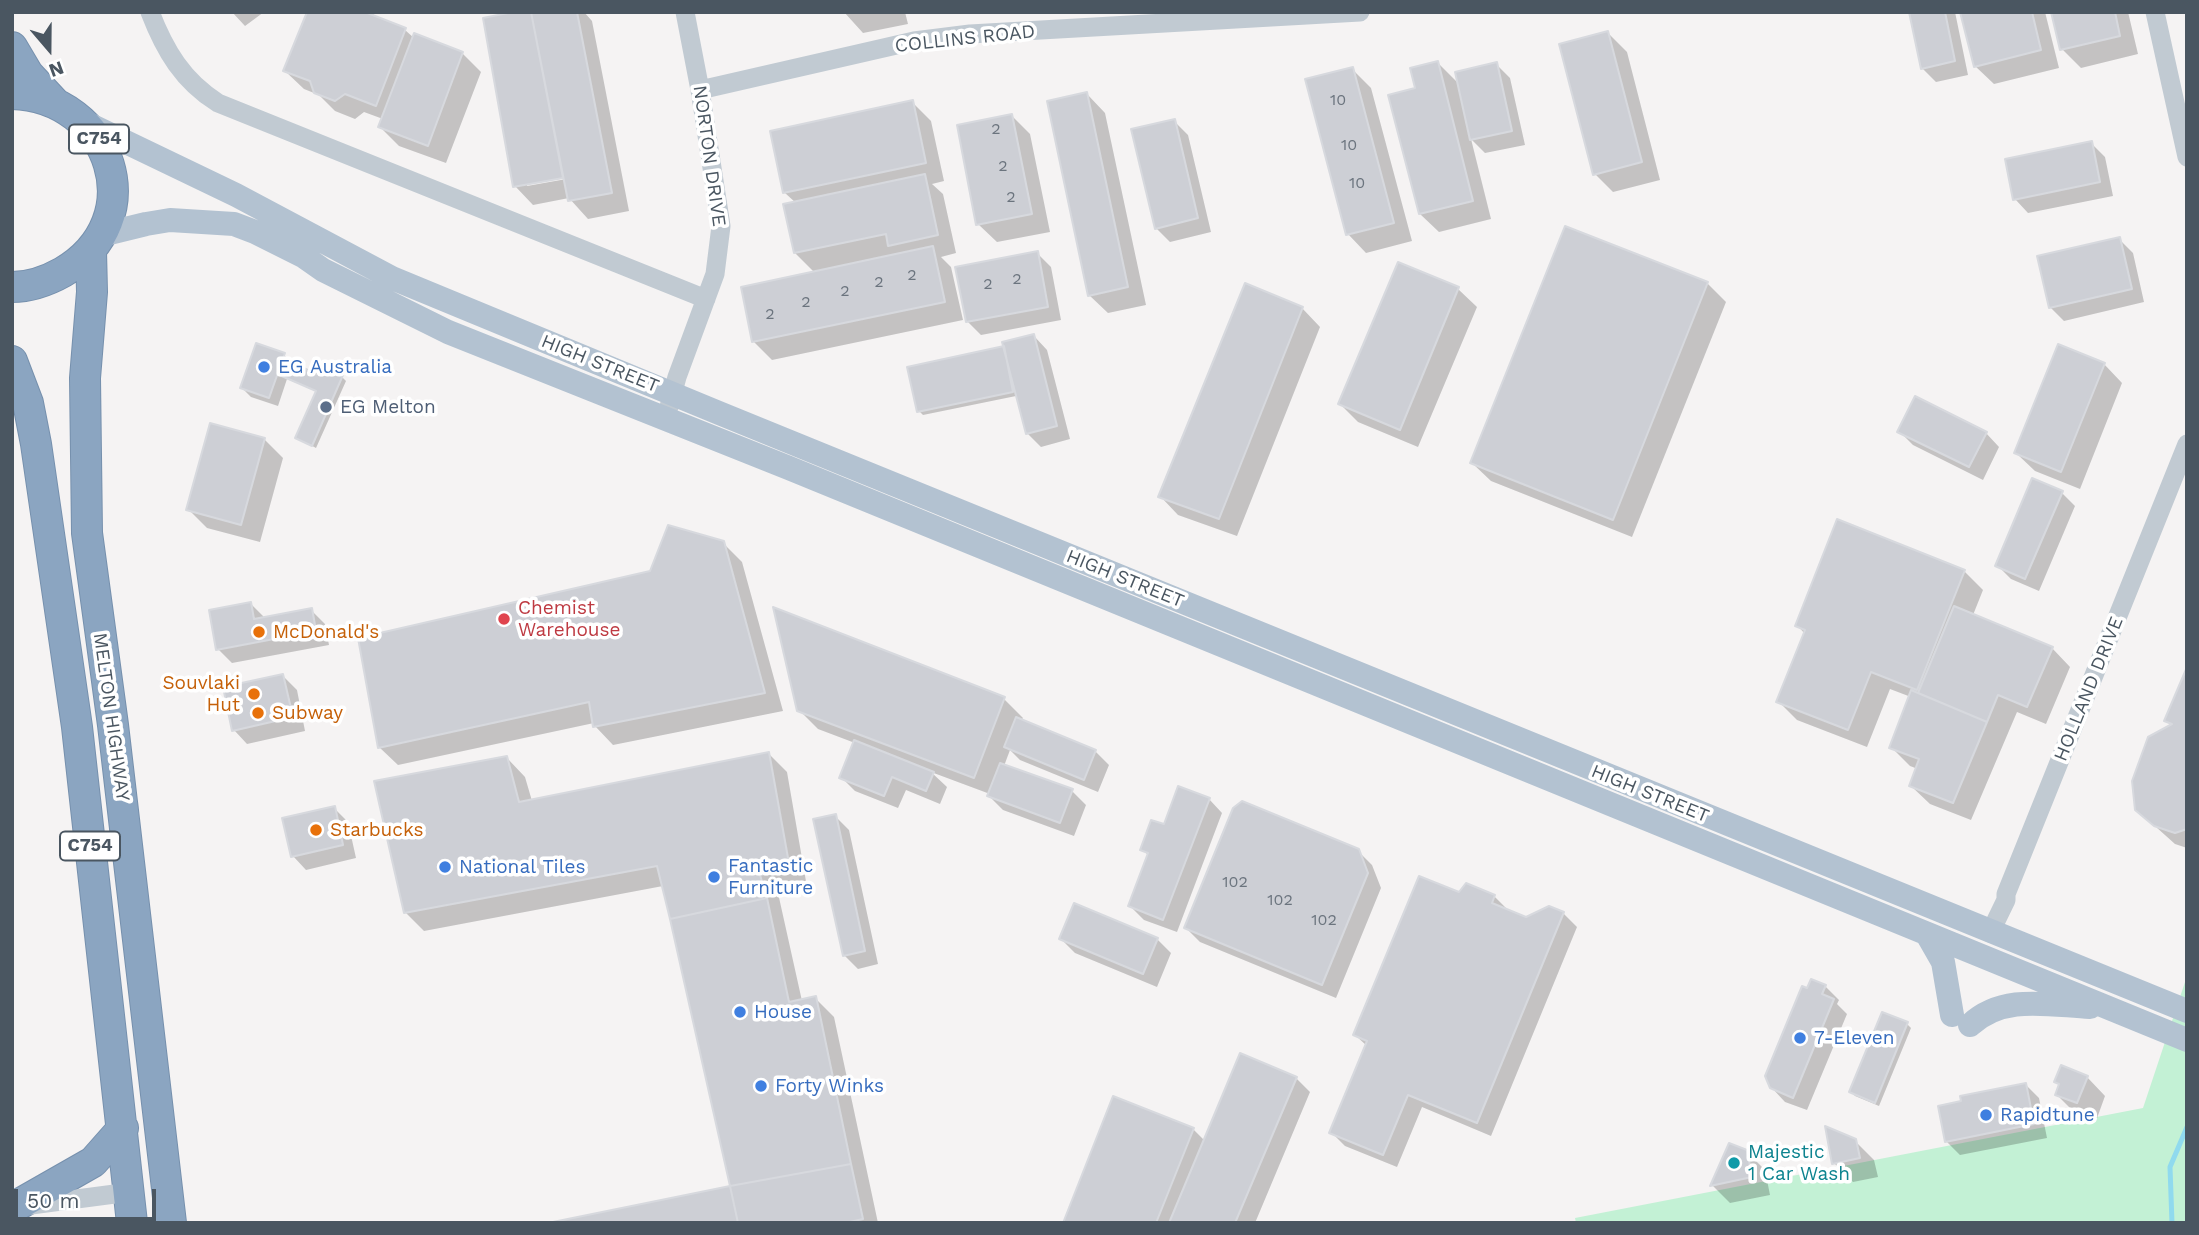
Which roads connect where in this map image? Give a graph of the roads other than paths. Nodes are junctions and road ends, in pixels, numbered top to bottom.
1 (150, 12) edge
2 (685, 12) edge
3 (1360, 12) edge
4 (2155, 12) edge
5 (12, 47) edge
6 (700, 90) junction
7 (12, 94) edge
8 (66, 111) junction
9 (2187, 157) edge
10 (96, 243) junction
11 (12, 287) edge
12 (706, 299) junction
13 (12, 362) edge
14 (674, 395) junction
15 (664, 418) junction
16 (2187, 444) edge
17 (1990, 933) junction
18 (1927, 934) junction
19 (1981, 956) junction
20 (2108, 1008) junction
21 (2187, 1011) edge
22 (2187, 1040) edge
23 (123, 1128) junction
24 (130, 1192) junction
25 (13, 1207) edge
26 (170, 1208) edge
27 (128, 1222) edge

1 - 12 street
2 - 6 street, NORTON DRIVE
3 - 6 street, COLLINS ROAD
4 - 9 street
5 - 8 highway, MELTON HIGHWAY / C754
6 - 12 street, NORTON DRIVE
7 - 8 highway, MELTON HIGHWAY / C754
8 - 10 highway, MELTON HIGHWAY / C754
8 - 14 main road, HIGH STREET
10 - 11 highway
10 - 15 main road, HIGH STREET
10 - 26 highway, MELTON HIGHWAY / C754
12 - 14 street, NORTON DRIVE
13 - 23 highway, MELTON HIGHWAY / C754
14 - 15 street, NORTON DRIVE
14 - 17 main road, HIGH STREET
15 - 18 main road, HIGH STREET
16 - 17 street, HOLLAND DRIVE
17 - 19 main road
17 - 21 main road, HIGH STREET
18 - 19 main road, HIGH STREET
18 - 20 main road
19 - 20 main road, HIGH STREET
20 - 22 main road, HIGH STREET
23 - 24 highway, MELTON HIGHWAY / C754
23 - 25 highway
24 - 25 street
24 - 26 highway
24 - 27 highway, MELTON HIGHWAY / C754
26 - 27 highway

